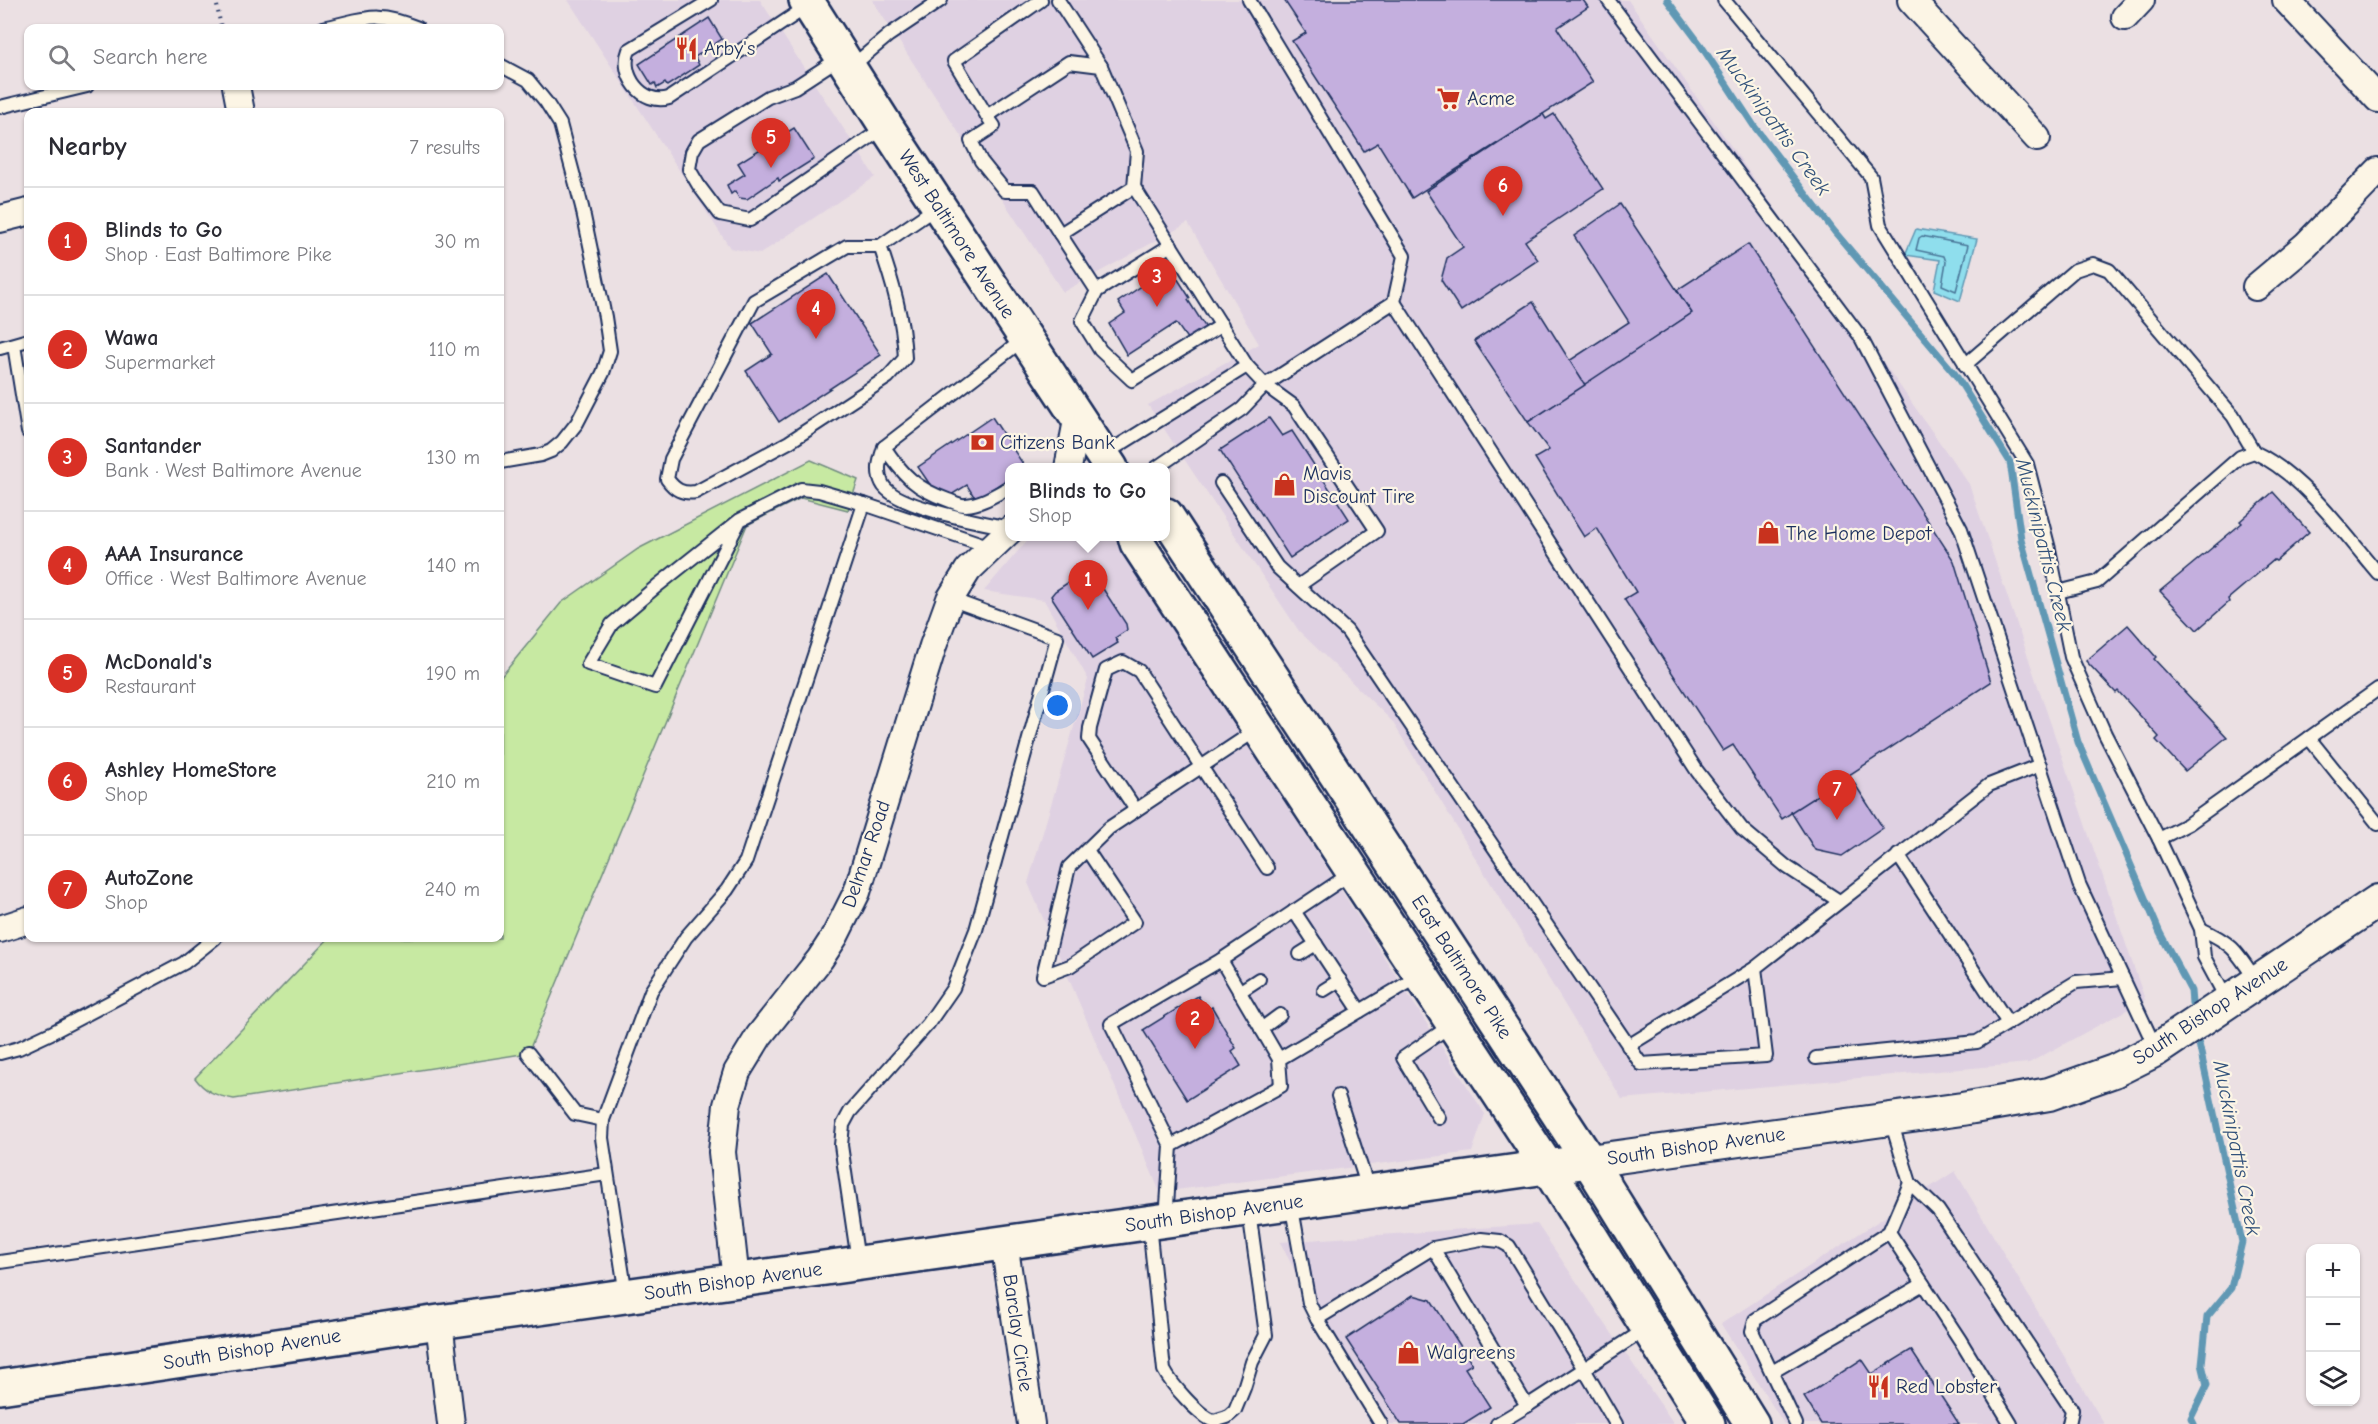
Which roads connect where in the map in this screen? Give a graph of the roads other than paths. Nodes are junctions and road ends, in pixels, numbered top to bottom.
1 (711, 0) edge
2 (941, 0) edge
3 (1041, 0) edge
4 (1058, 0) edge
5 (1248, 0) edge
6 (1608, 0) edge
7 (1724, 0) edge
8 (1911, 0) edge
9 (2286, 0) edge
10 (808, 3) edge
11 (338, 24) edge
12 (407, 24) edge
13 (846, 62) junction
14 (1101, 66) junction
15 (504, 67) edge
16 (70, 90) edge
17 (237, 90) edge
18 (2378, 99) edge
19 (0, 107) edge
20 (240, 108) edge
21 (987, 116) junction
22 (886, 126) junction
23 (2037, 138) dead end
24 (2378, 171) edge
25 (1134, 187) junction
26 (938, 207) junction
27 (24, 213) edge
28 (0, 219) edge
29 (1060, 234) junction
30 (1171, 245) junction
31 (880, 246) junction
32 (2256, 286) dead end
33 (1097, 291) junction
34 (1394, 302) junction
35 (1222, 325) junction
36 (1025, 338) junction
37 (24, 341) edge
38 (14, 345) junction
39 (0, 348) edge
40 (1965, 365) junction
41 (1246, 366) junction
42 (1264, 385) junction
43 (24, 407) edge
44 (1078, 415) junction
45 (884, 447) junction
46 (2254, 452) junction
47 (504, 461) edge
48 (1107, 461) edge
49 (1066, 463) edge
50 (1163, 463) edge
51 (1221, 483) dead end
52 (1005, 490) edge
53 (864, 504) junction
54 (740, 520) junction
55 (1170, 521) edge
56 (1004, 535) edge
57 (1136, 541) edge
58 (2378, 573) edge
59 (1298, 586) junction
60 (2058, 592) junction
61 (950, 599) junction
62 (2378, 689) edge
63 (1259, 729) junction
64 (2309, 738) junction
65 (1324, 755) junction
66 (2040, 765) junction
67 (1201, 767) junction
68 (1291, 777) junction
69 (1136, 810) junction
70 (2378, 824) edge
71 (2159, 839) junction
72 (1087, 850) junction
73 (1898, 855) junction
74 (1267, 868) dead end
75 (1353, 872) junction
76 (1839, 901) junction
77 (2378, 901) edge
78 (1294, 911) junction
79 (24, 921) edge
80 (0, 929) edge
81 (2201, 929) junction
82 (210, 942) edge
83 (1316, 944) junction
84 (1300, 954) dead end
85 (1221, 960) junction
86 (1755, 968) junction
87 (1421, 975) junction
88 (2123, 978) junction
89 (1259, 979) dead end
90 (1340, 980) junction
91 (2257, 982) junction
92 (1324, 990) dead end
93 (1239, 992) junction
94 (2228, 1001) junction
95 (1360, 1011) junction
96 (1280, 1016) dead end
97 (1454, 1023) junction
98 (2008, 1023) junction
99 (1261, 1029) junction
100 (1628, 1046) junction
101 (2156, 1050) junction
102 (0, 1053) edge
103 (528, 1053) dead end
104 (1816, 1058) dead end
105 (1279, 1059) junction
106 (1338, 1096) dead end
107 (1439, 1118) dead end
108 (1891, 1119) junction
109 (603, 1120) junction
110 (1171, 1146) junction
111 (1589, 1161) junction
112 (1548, 1168) junction
113 (607, 1174) junction
114 (1910, 1183) junction
115 (1369, 1192) junction
116 (1292, 1203) junction
117 (1249, 1209) junction
118 (1157, 1222) junction
119 (1889, 1232) junction
120 (1004, 1242) junction
121 (1433, 1248) junction
122 (0, 1262) edge
123 (858, 1263) junction
124 (736, 1281) junction
125 (1923, 1284) junction
126 (626, 1296) junction
127 (1317, 1319) junction
128 (439, 1322) junction
129 (1647, 1328) junction
130 (1584, 1369) junction
131 (1772, 1372) junction
132 (0, 1387) edge
133 (1527, 1406) junction
134 (451, 1424) edge
135 (1031, 1424) edge
136 (1381, 1424) edge
137 (1497, 1424) edge
138 (1616, 1424) edge
139 (1708, 1424) edge
140 (1752, 1424) edge
141 (1796, 1424) edge
142 (2011, 1424) edge
143 (2069, 1424) edge

1 - 10 lane
2 - 13 lane
3 - 21 lane
4 - 14 lane
5 - 34 lane
6 - 66 lane
7 - 40 lane
8 - 23 street
9 - 18 street
10 - 13 main road, West Baltimore Avenue
11 - 12 lane
13 - 22 main road, West Baltimore Avenue
13 - 22 lane
14 - 21 lane
14 - 25 lane
15 - 47 lane
16 - 19 lane
17 - 20 street
21 - 29 lane
22 - 26 main road, West Baltimore Avenue
24 - 32 street
25 - 29 lane
25 - 30 lane
26 - 31 lane
26 - 36 main road, West Baltimore Avenue
27 - 28 street
29 - 33 lane
30 - 33 lane
30 - 35 lane
31 - 31 lane
33 - 35 lane
34 - 42 lane
34 - 76 lane
35 - 41 lane
36 - 44 main road, West Baltimore Avenue
36 - 45 lane
37 - 38 lane
38 - 39 lane
38 - 43 lane
40 - 46 lane
40 - 60 lane
41 - 42 lane
41 - 48 lane
42 - 50 lane
42 - 59 lane
44 - 48 main road, West Baltimore Avenue
44 - 49 street
45 - 52 lane
45 - 56 lane
46 - 58 lane
46 - 60 lane
51 - 59 lane
53 - 54 lane
53 - 56 lane
53 - 109 lane
54 - 54 lane
55 - 65 main road, East Baltimore Pike
56 - 61 street, Delmar Road
57 - 63 main road, East Baltimore Pike
59 - 100 lane
60 - 71 lane
61 - 123 lane
61 - 124 street, Delmar Road
62 - 64 lane
63 - 67 lane
63 - 68 main road, East Baltimore Pike
64 - 70 lane
64 - 71 lane
65 - 68 main road
65 - 111 main road, East Baltimore Pike
66 - 73 lane
66 - 88 lane
67 - 69 lane
67 - 69 lane
67 - 74 lane
68 - 75 main road, East Baltimore Pike
69 - 72 lane
71 - 81 lane
72 - 72 lane
73 - 76 lane
73 - 98 lane
75 - 78 lane
75 - 87 main road, East Baltimore Pike
76 - 86 lane
77 - 91 street, South Bishop Avenue
78 - 83 lane
78 - 85 lane
79 - 80 street
81 - 91 lane
81 - 94 lane
82 - 102 lane
83 - 84 lane
83 - 90 lane
85 - 93 lane
85 - 110 lane
86 - 100 lane
86 - 100 lane
87 - 95 lane
87 - 97 main road, East Baltimore Pike
88 - 98 lane
88 - 101 lane
89 - 93 lane
90 - 92 lane
90 - 95 lane
91 - 94 street, South Bishop Avenue
93 - 99 lane
94 - 101 street, South Bishop Avenue
95 - 105 lane
96 - 99 lane
97 - 107 lane
97 - 112 main road, East Baltimore Pike
98 - 104 lane
99 - 105 lane
101 - 108 street, South Bishop Avenue
103 - 109 lane
105 - 110 lane
106 - 115 lane
108 - 111 street, South Bishop Avenue
108 - 114 lane
109 - 113 lane
110 - 118 lane
111 - 112 main road, South Bishop Avenue
111 - 140 main road, East Baltimore Pike
112 - 115 main road, South Bishop Avenue
112 - 129 main road, East Baltimore Pike
113 - 122 lane
113 - 126 lane
114 - 119 lane
114 - 143 lane
115 - 116 main road, South Bishop Avenue
116 - 117 main road, South Bishop Avenue
116 - 127 lane
117 - 118 main road, South Bishop Avenue
117 - 118 lane
118 - 120 main road, South Bishop Avenue
119 - 125 lane
119 - 131 lane
120 - 123 main road, South Bishop Avenue
120 - 135 street, Barclay Circle
121 - 127 lane
121 - 130 lane
121 - 133 lane
123 - 124 main road, South Bishop Avenue
124 - 126 main road, South Bishop Avenue
125 - 131 lane
125 - 142 lane
126 - 128 main road, South Bishop Avenue
127 - 136 lane
128 - 132 main road, South Bishop Avenue
128 - 134 street
129 - 130 lane
129 - 139 main road, East Baltimore Pike
130 - 133 lane
130 - 138 lane
131 - 141 lane
133 - 137 lane

